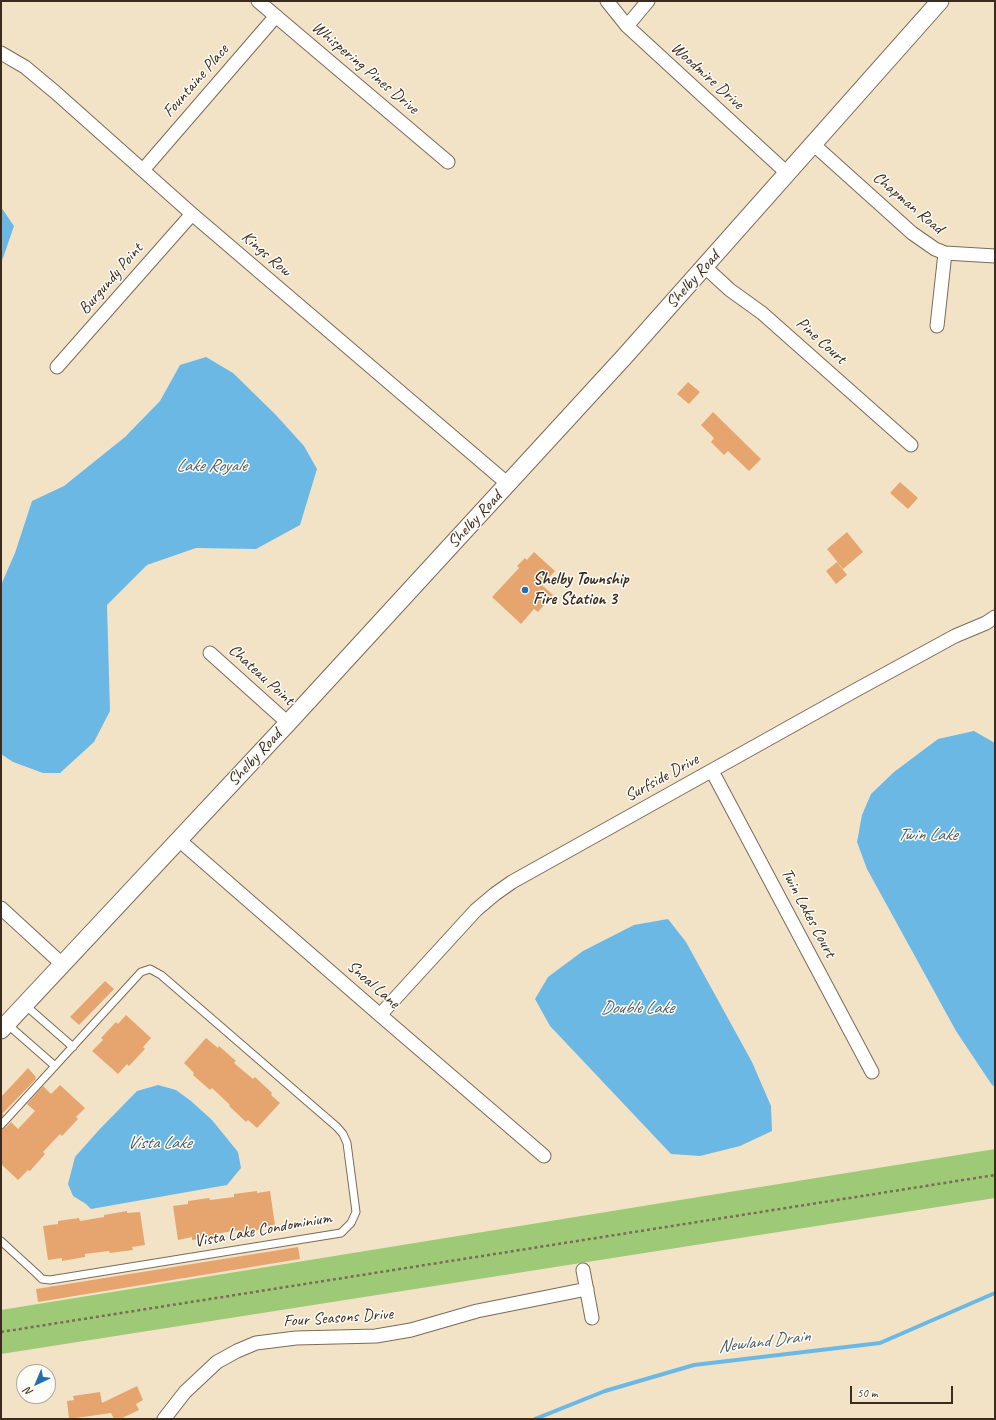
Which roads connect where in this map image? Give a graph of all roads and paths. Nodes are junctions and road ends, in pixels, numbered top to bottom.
1 (258, 1) edge
2 (607, 1) edge
3 (648, 1) edge
4 (940, 1) edge
5 (276, 16) junction
6 (627, 26) junction
7 (1, 53) edge
8 (813, 144) junction
9 (448, 162) dead end
10 (143, 170) junction
11 (787, 173) junction
12 (192, 214) junction
13 (944, 253) junction
14 (995, 256) edge
15 (705, 267) junction
16 (937, 326) dead end
17 (57, 367) dead end
18 (911, 445) dead end
19 (508, 484) junction
20 (992, 622) edge
21 (210, 653) dead end
22 (288, 723) junction
23 (712, 771) junction
24 (179, 840) junction
25 (1, 908) edge
26 (62, 964) junction
27 (24, 1005) junction
28 (380, 1015) junction
29 (4, 1027) edge
30 (73, 1047) junction
31 (55, 1066) junction
32 (872, 1072) dead end
33 (1, 1125) edge
34 (544, 1156) dead end
35 (995, 1174) edge
36 (1, 1241) edge
37 (583, 1270) dead end
38 (587, 1289) junction
39 (592, 1318) dead end
40 (1, 1332) edge
41 (164, 1419) edge

1 - 5 street, Whispering Pines Drive
2 - 6 street, Woodmire Drive
3 - 6 street
4 - 8 street, Shelby Road
5 - 9 street, Whispering Pines Drive
5 - 10 street, Fountaine Place
6 - 11 street, Woodmire Drive
7 - 10 street, Kings Row
8 - 11 street, Shelby Road
8 - 13 street, Chapman Road
10 - 12 street, Kings Row
11 - 15 street, Shelby Road
12 - 17 street, Burgundy Point
12 - 19 street, Kings Row
13 - 14 street, Chapman Road
13 - 16 street
15 - 18 street, Pine Court
15 - 19 street, Shelby Road
19 - 22 street, Shelby Road
20 - 23 street, Surfside Drive
21 - 22 street, Chateau Point
22 - 24 street, Shelby Road
23 - 28 street, Surfside Drive
23 - 32 street, Twin Lakes Court
24 - 26 street, Shelby Road
24 - 28 street, Snoal Lane
25 - 26 street
26 - 27 street, Shelby Road
27 - 29 street, Shelby Road
27 - 30 lane
28 - 34 street, Snoal Lane
29 - 31 lane
30 - 31 lane, Vista Lake Condominium
30 - 36 lane, Vista Lake Condominium
31 - 33 lane, Vista Lake Condominium
35 - 40 path
37 - 38 street
38 - 39 street
38 - 41 street, Four Seasons Drive

